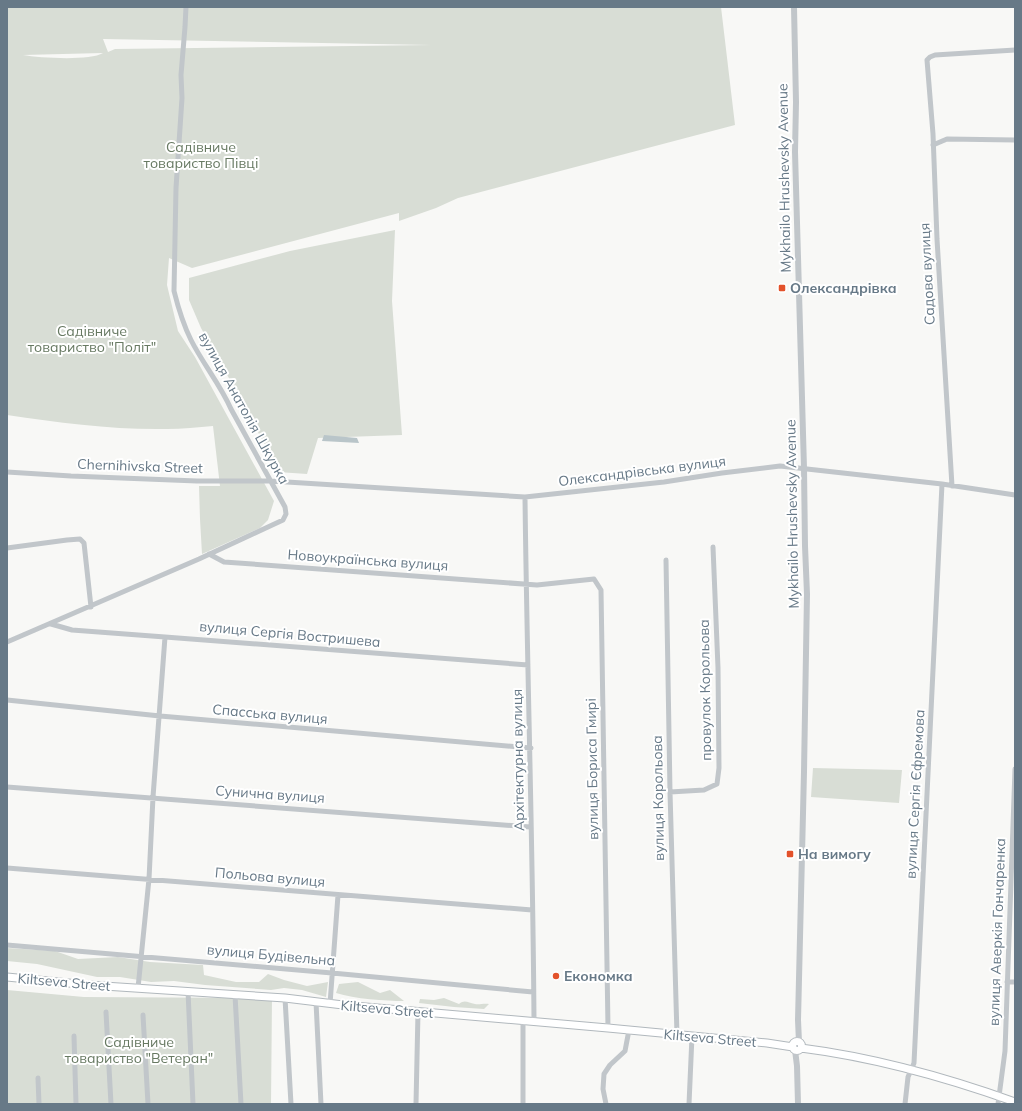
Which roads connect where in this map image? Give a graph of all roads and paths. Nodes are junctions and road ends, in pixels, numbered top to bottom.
1 (186, 7) edge
2 (794, 7) edge
3 (1015, 50) edge
4 (1015, 140) edge
5 (933, 145) junction
6 (804, 468) junction
7 (7, 472) edge
8 (271, 481) junction
9 (942, 484) junction
10 (952, 486) junction
11 (1015, 495) edge
12 (525, 497) junction
13 (713, 547) dead end
14 (7, 548) edge
15 (209, 554) junction
16 (666, 560) dead end
17 (526, 584) junction
18 (91, 607) junction
19 (51, 624) junction
20 (165, 636) junction
21 (7, 642) edge
22 (528, 666) junction
23 (7, 700) edge
24 (160, 716) junction
25 (530, 748) junction
26 (1015, 769) edge
27 (7, 787) edge
28 (670, 792) junction
29 (152, 797) junction
30 (530, 827) junction
31 (7, 868) edge
32 (149, 879) junction
33 (338, 895) junction
34 (532, 910) junction
35 (7, 944) edge
36 (141, 956) junction
37 (332, 972) junction
38 (7, 977) edge
39 (1007, 982) junction
40 (1015, 982) edge
41 (138, 988) junction
42 (188, 991) junction
43 (533, 992) junction
44 (235, 995) junction
45 (285, 998) junction
46 (316, 1002) junction
47 (330, 1004) junction
48 (106, 1012) dead end
49 (418, 1012) junction
50 (143, 1015) dead end
51 (523, 1021) junction
52 (534, 1022) junction
53 (608, 1028) junction
54 (629, 1030) junction
55 (677, 1035) junction
56 (74, 1036) dead end
57 (692, 1036) junction
58 (797, 1046) junction
59 (911, 1071) junction
60 (38, 1078) dead end
61 (999, 1096) junction
62 (1015, 1102) edge
63 (38, 1104) edge
64 (76, 1104) edge
65 (111, 1104) edge
66 (148, 1104) edge
67 (194, 1104) edge
68 (241, 1104) edge
69 (291, 1104) edge
70 (321, 1104) edge
71 (416, 1104) edge
72 (524, 1104) edge
73 (606, 1104) edge
74 (689, 1104) edge
75 (798, 1104) edge
76 (905, 1104) edge
77 (998, 1104) edge

1 - 8 street, вулиця Анатолія Шкурка
2 - 6 street, Mykhailo Hrushevsky Avenue
3 - 5 street, Садова вулиця
4 - 5 street
5 - 10 street, Садова вулиця
6 - 9 street, Олександрівська вулиця
6 - 12 street, Олександрівська вулиця
6 - 58 street, Mykhailo Hrushevsky Avenue
7 - 8 street, Chernihivska Street
8 - 12 street, Олександрівська вулиця
8 - 15 street, вулиця Анатолія Шкурка
9 - 10 street, Олександрівська вулиця
9 - 59 street, вулиця Сергія Єфремова
10 - 11 street, Олександрівська вулиця
12 - 17 street, Архітектурна вулиця
13 - 28 street, провулок Корольова
14 - 18 street
15 - 17 street, Новоукраїнська вулиця
15 - 18 street, вулиця Анатолія Шкурка
16 - 28 street, вулиця Корольова
17 - 22 street, Архітектурна вулиця
17 - 53 street, вулиця Бориса Гмирі
18 - 19 street, вулиця Анатолія Шкурка
19 - 20 street, вулиця Сергія Востришева
19 - 21 street, вулиця Анатолія Шкурка
20 - 22 street, вулиця Сергія Востришева
20 - 24 street
22 - 25 street, Архітектурна вулиця
23 - 24 street, Спасська вулиця
24 - 25 street, Спасська вулиця
24 - 29 street
25 - 30 street, Архітектурна вулиця
26 - 39 street, вулиця Аверкія Гончаренка
27 - 29 street, Сунична вулиця
28 - 55 street, вулиця Корольова
29 - 30 street, Сунична вулиця
29 - 32 street
30 - 34 street, Архітектурна вулиця
31 - 32 street, Польова вулиця
32 - 33 street, Польова вулиця
32 - 36 street
33 - 34 street, Польова вулиця
33 - 37 street
34 - 43 street, Архітектурна вулиця
35 - 36 street, вулиця Будівельна
36 - 37 street, вулиця Будівельна
36 - 41 street
37 - 43 street, вулиця Будівельна
37 - 47 street
38 - 41 main road, Kiltseva Street
39 - 40 street
39 - 61 street, вулиця Аверкія Гончаренка
41 - 42 main road, Kiltseva Street
42 - 44 main road, Kiltseva Street
42 - 67 street
43 - 52 street, Архітектурна вулиця
44 - 45 main road, Kiltseva Street
44 - 68 street
45 - 46 main road, Kiltseva Street
45 - 69 street
46 - 47 main road, Kiltseva Street
46 - 70 street
47 - 49 main road, Kiltseva Street
48 - 65 street
49 - 51 main road, Kiltseva Street
49 - 71 street
50 - 66 street
51 - 52 main road, Kiltseva Street
51 - 72 street
52 - 53 main road, Kiltseva Street
53 - 54 main road, Kiltseva Street
54 - 55 main road, Kiltseva Street
54 - 73 street
55 - 57 main road, Kiltseva Street
56 - 64 street
57 - 58 main road, Kiltseva Street
57 - 74 street
58 - 59 main road, Kiltseva Street
58 - 75 street, Mykhailo Hrushevsky Avenue
59 - 61 main road, Kiltseva Street
59 - 76 street, вулиця Сергія Єфремова
60 - 63 street
61 - 62 main road, Kiltseva Street
61 - 77 street, вулиця Аверкія Гончаренка

